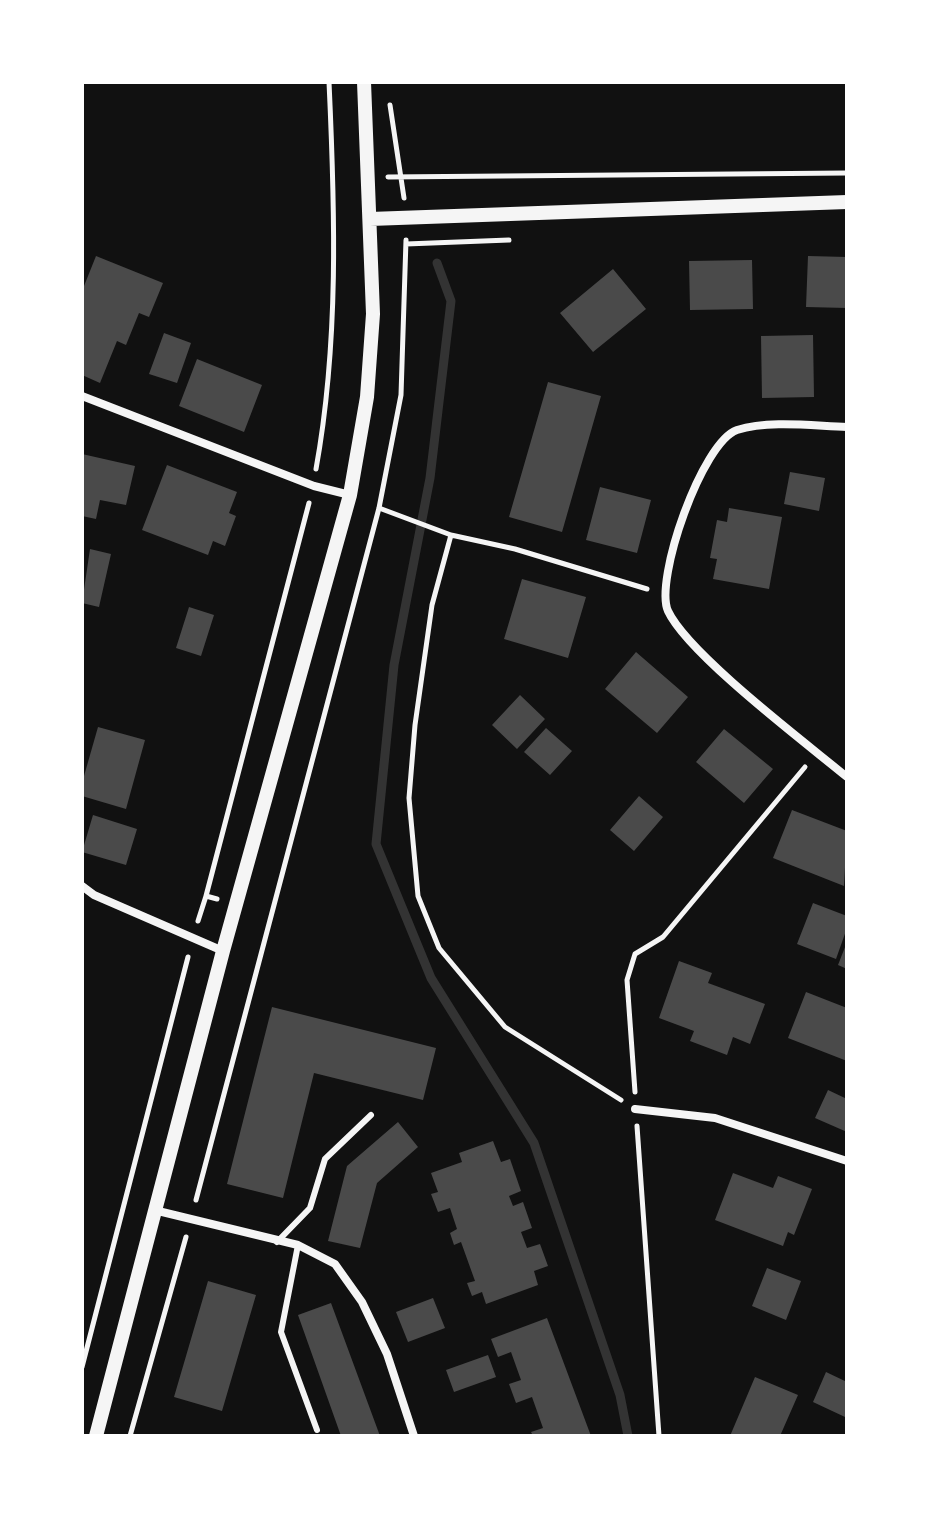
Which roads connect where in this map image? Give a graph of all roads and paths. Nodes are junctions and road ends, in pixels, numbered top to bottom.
1 (364, 82) edge
2 (388, 98) dead end
3 (847, 173) edge
4 (402, 175) junction
5 (367, 180) junction
6 (334, 183) dead end
7 (847, 202) edge
8 (406, 218) junction
9 (370, 219) junction
10 (82, 396) edge
11 (847, 427) edge
12 (350, 495) junction
13 (379, 508) junction
14 (451, 535) junction
15 (666, 597) junction
16 (817, 752) junction
17 (847, 777) edge
18 (82, 886) edge
19 (238, 905) junction
20 (271, 914) junction
21 (193, 938) junction
22 (223, 951) junction
23 (635, 1109) junction
24 (371, 1115) dead end
25 (847, 1161) edge
26 (158, 1211) junction
27 (191, 1219) junction
28 (277, 1242) junction
29 (298, 1245) junction
30 (82, 1367) edge
31 (317, 1430) dead end
32 (96, 1436) edge
33 (130, 1436) edge
34 (414, 1436) edge
35 (659, 1436) edge

1 - 5 street
2 - 4 path
3 - 4 path
4 - 5 path
4 - 8 path
5 - 6 path
5 - 9 street
7 - 8 street
8 - 9 street
8 - 13 path
9 - 12 street
10 - 12 street
11 - 15 street
12 - 19 street
13 - 14 path
13 - 20 path
14 - 15 path
14 - 23 path
15 - 16 street
16 - 17 street
16 - 23 path
18 - 21 street
19 - 20 path
19 - 21 path
19 - 22 street
20 - 27 path
21 - 22 street
21 - 30 path
22 - 26 street
23 - 25 street
23 - 35 path
24 - 28 lane
26 - 27 street
26 - 32 street
27 - 28 street
27 - 33 path
28 - 29 street
29 - 31 lane
29 - 34 street

